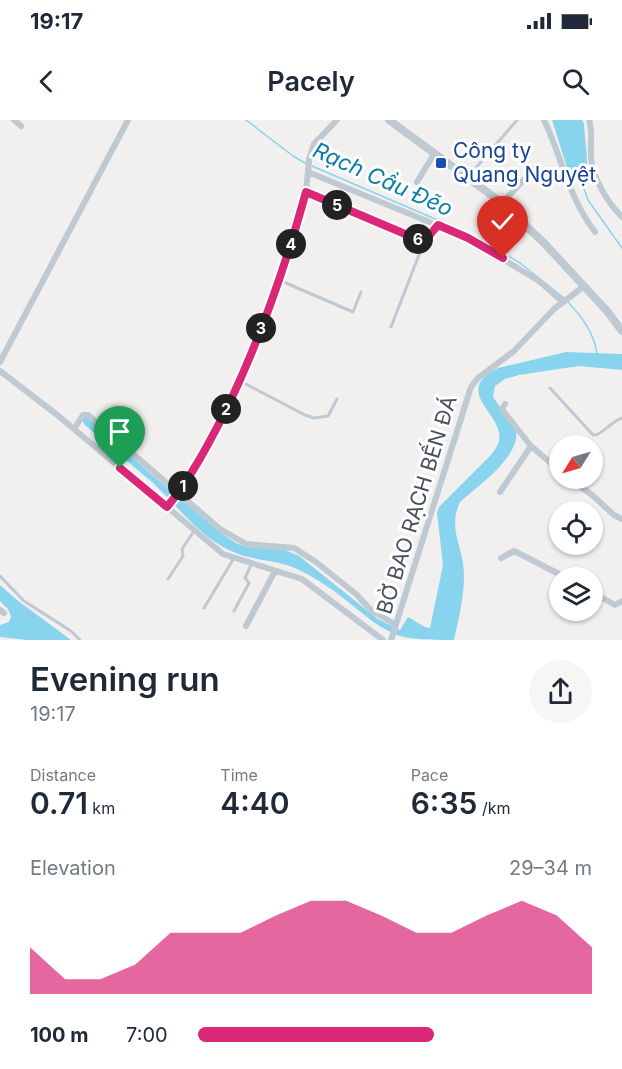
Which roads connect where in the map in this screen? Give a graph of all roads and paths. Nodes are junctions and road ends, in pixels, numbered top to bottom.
1 (14, 120) edge
2 (128, 120) edge
3 (337, 120) edge
4 (389, 120) edge
5 (517, 120) edge
6 (544, 120) edge
7 (589, 120) edge
8 (21, 126) dead end
9 (434, 154) junction
10 (535, 168) dead end
11 (308, 170) junction
12 (467, 179) junction
13 (417, 182) dead end
14 (306, 192) junction
15 (502, 203) junction
16 (622, 217) edge
17 (438, 225) junction
18 (595, 232) dead end
19 (424, 242) junction
20 (279, 280) junction
21 (583, 287) junction
22 (361, 292) dead end
23 (564, 301) junction
24 (391, 327) dead end
25 (622, 331) edge
26 (0, 362) edge
27 (0, 371) edge
28 (240, 381) junction
29 (550, 388) dead end
30 (337, 399) dead end
31 (505, 404) dead end
32 (622, 418) edge
33 (74, 429) junction
34 (531, 446) junction
35 (549, 462) edge
36 (584, 489) edge
37 (500, 492) dead end
38 (178, 493) junction
39 (168, 506) junction
40 (622, 519) edge
41 (195, 531) junction
42 (234, 558) junction
43 (501, 558) dead end
44 (252, 563) junction
45 (549, 569) edge
46 (275, 571) junction
47 (0, 576) edge
48 (168, 579) dead end
49 (603, 598) edge
50 (622, 601) edge
51 (204, 608) dead end
52 (234, 611) dead end
53 (246, 626) dead end
54 (394, 632) edge
55 (80, 640) edge
56 (382, 640) edge

1 - 8 street
2 - 26 street
3 - 11 street
4 - 9 street
5 - 12 lane
6 - 18 street
7 - 16 street
9 - 12 street
9 - 13 street
10 - 15 street
11 - 14 street
11 - 17 street
12 - 15 street
14 - 19 street
14 - 20 street
15 - 21 street
17 - 19 lane
17 - 23 street
19 - 24 lane
20 - 22 lane
20 - 28 street
21 - 23 street, BỜ BAO RẠCH BẾN ĐÁ
21 - 25 street
23 - 54 street, BỜ BAO RẠCH BẾN ĐÁ
27 - 33 street
28 - 30 lane
28 - 38 street
29 - 32 lane
31 - 34 street
33 - 38 street
33 - 39 street
34 - 35 street
34 - 37 street
36 - 40 street
38 - 39 street
38 - 54 street
39 - 41 street
41 - 42 street
41 - 48 lane
42 - 44 street
42 - 51 lane
43 - 45 street
44 - 46 street
44 - 52 lane
46 - 53 street
46 - 56 street
47 - 55 lane
49 - 50 street

